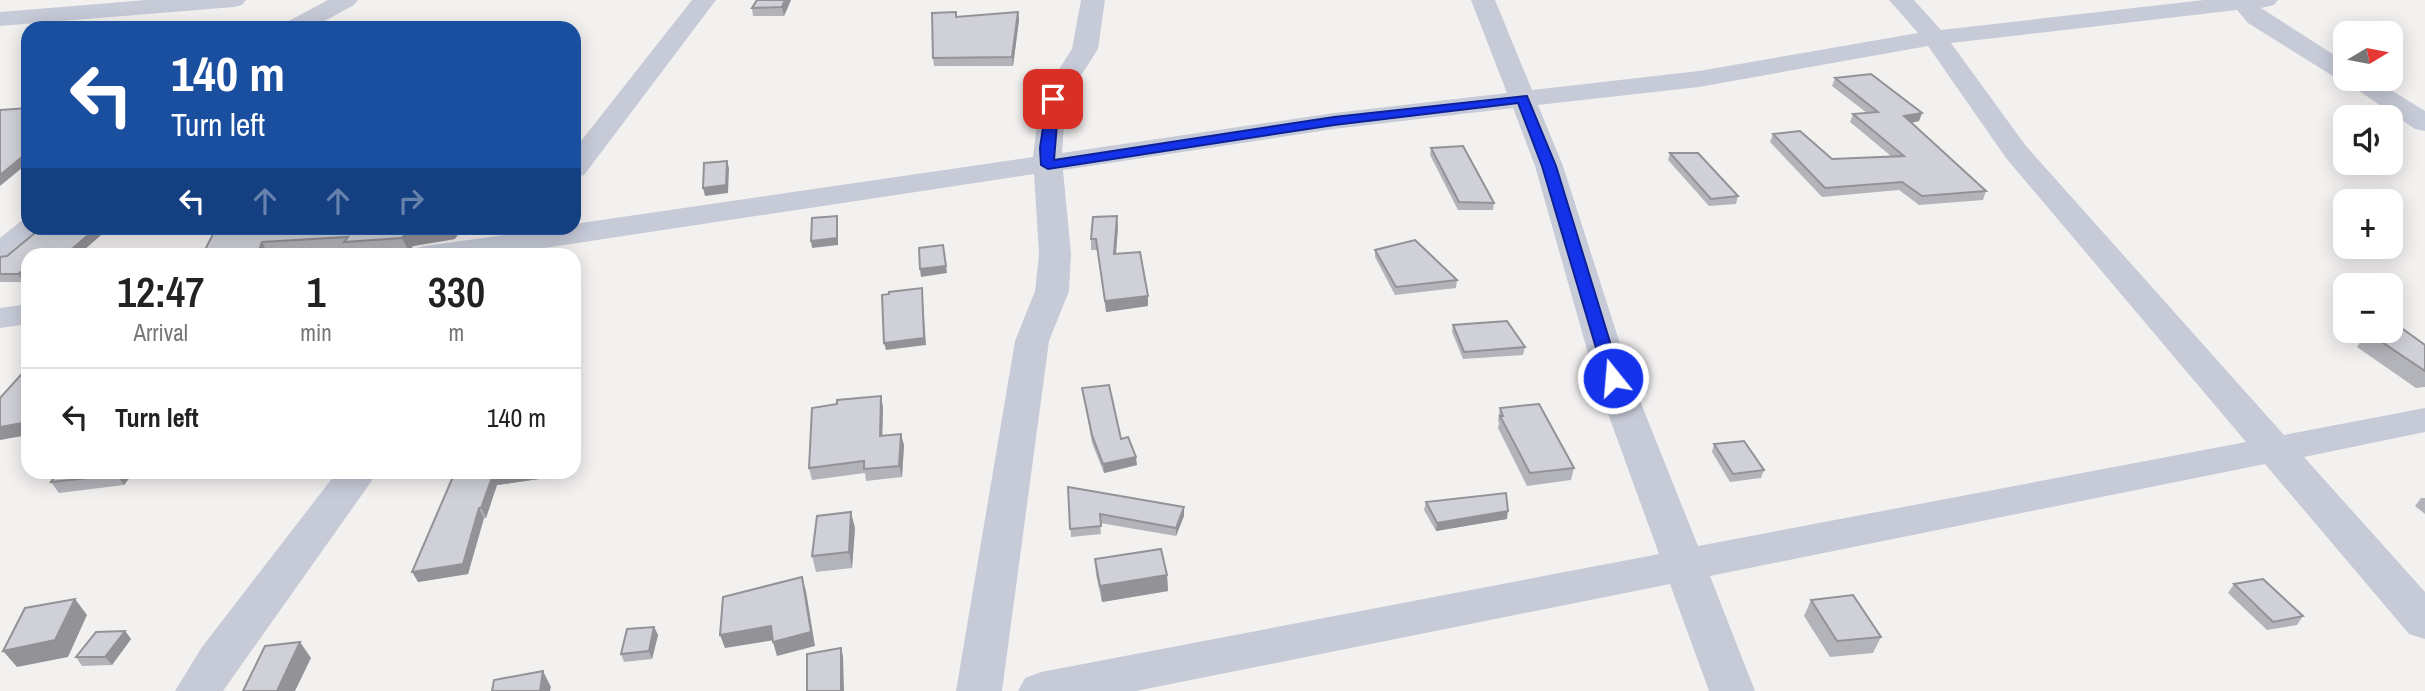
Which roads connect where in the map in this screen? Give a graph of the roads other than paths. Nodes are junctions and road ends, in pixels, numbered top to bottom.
1 (234, 0) edge
2 (345, 0) edge
3 (704, 0) edge
4 (1093, 0) edge
5 (1483, 0) edge
6 (1901, 0) edge
7 (2250, 1) edge
8 (0, 19) edge
9 (307, 21) edge
10 (1933, 38) junction
11 (2333, 66) edge
12 (2374, 91) edge
13 (1523, 99) junction
14 (2425, 123) edge
15 (581, 160) edge
16 (1048, 165) junction
17 (581, 233) edge
18 (23, 235) edge
19 (565, 235) edge
20 (517, 242) edge
21 (478, 248) edge
22 (0, 254) edge
23 (21, 315) edge
24 (0, 318) edge
25 (2425, 420) edge
26 (2276, 450) junction
27 (354, 479) edge
28 (1685, 566) junction
29 (2425, 622) edge
30 (198, 691) edge
31 (979, 691) edge
32 (1041, 691) edge
33 (1732, 691) edge

1 - 8 street
2 - 9 street
3 - 15 street
4 - 16 street
5 - 13 street
6 - 10 street
7 - 10 street
7 - 11 street
10 - 13 street
10 - 26 street
12 - 14 street
13 - 16 street
13 - 28 street
16 - 17 street
16 - 31 street
18 - 22 street
19 - 20 street
20 - 21 street
23 - 24 street
25 - 26 street
26 - 28 street
26 - 29 street
27 - 30 street
28 - 32 street
28 - 33 street

